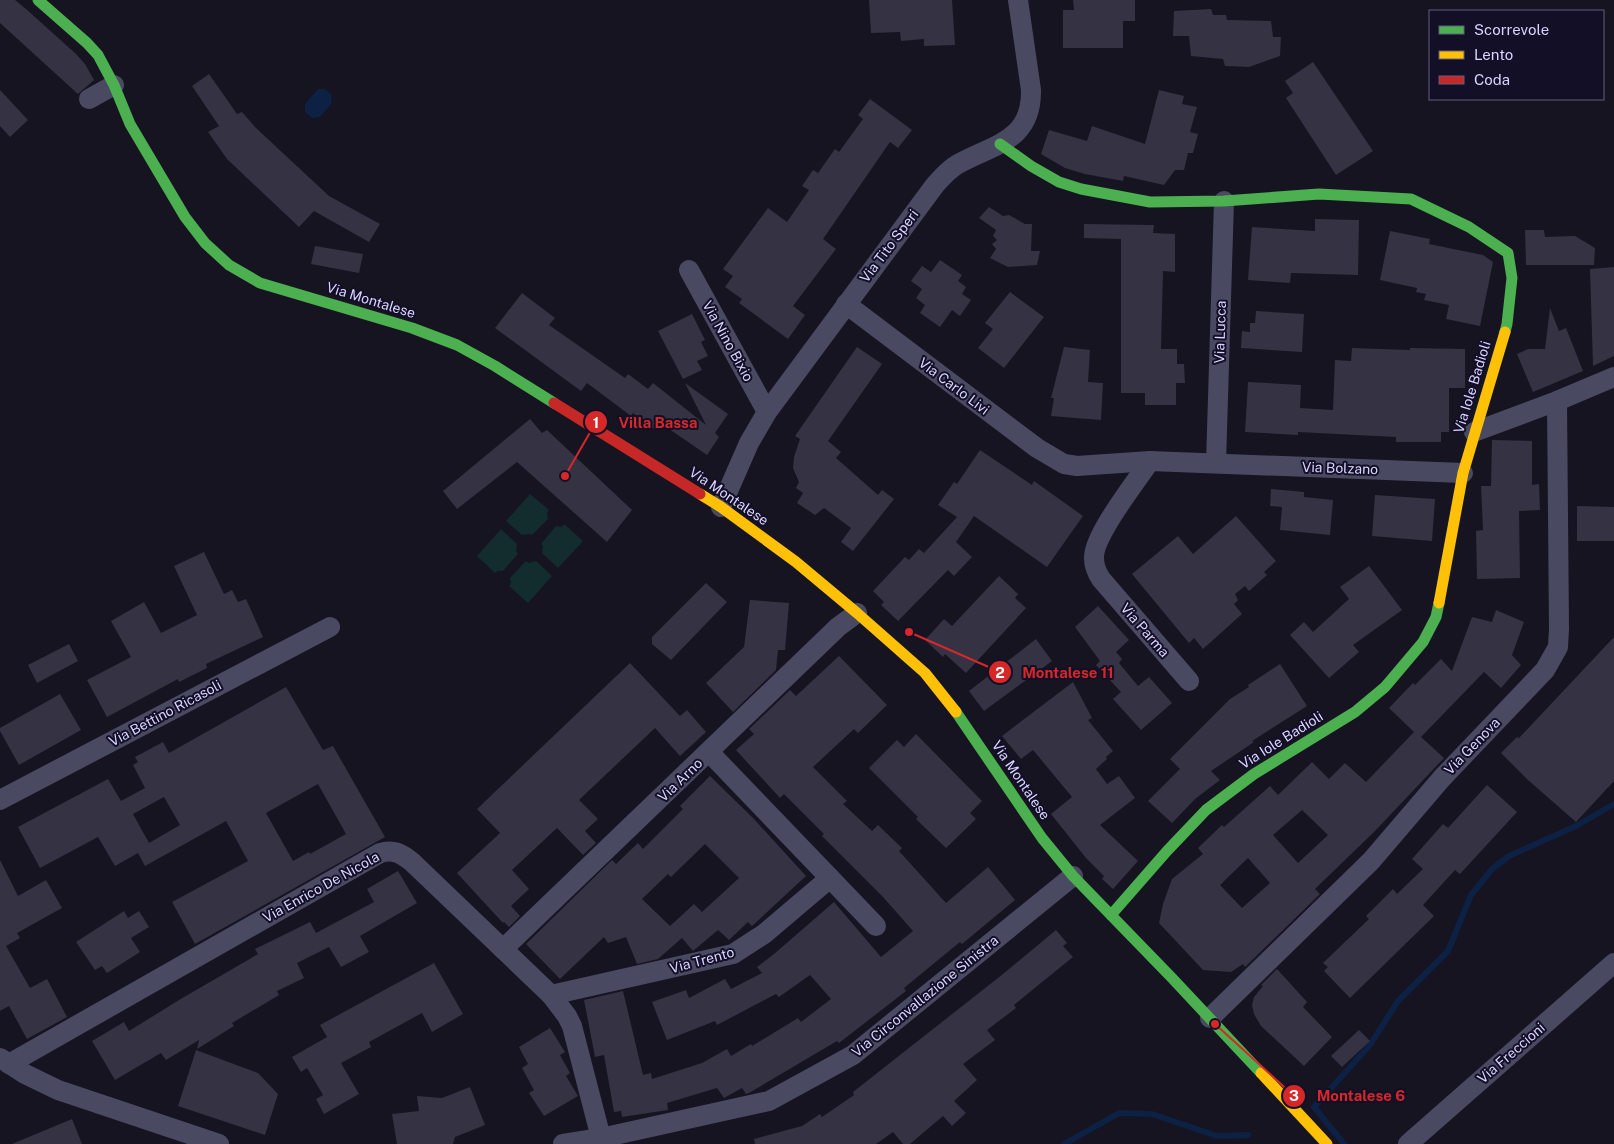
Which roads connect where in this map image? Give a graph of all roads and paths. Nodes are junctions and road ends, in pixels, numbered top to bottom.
1 (38, 0) edge
2 (1018, 0) edge
3 (114, 85) junction
4 (89, 99) dead end
5 (1000, 144) junction
6 (1224, 201) junction
7 (689, 270) dead end
8 (846, 304) junction
9 (1614, 377) edge
10 (1557, 401) junction
11 (767, 412) junction
12 (1474, 432) junction
13 (1150, 461) junction
14 (1216, 463) junction
15 (1064, 464) joint
16 (1464, 472) junction
17 (721, 507) junction
18 (857, 612) junction
19 (330, 627) dead end
20 (1189, 681) dead end
21 (709, 752) junction
22 (0, 800) edge
23 (1073, 876) junction
24 (830, 878) junction
25 (1111, 915) junction
26 (876, 926) dead end
27 (503, 949) junction
28 (1614, 963) edge
29 (551, 995) junction
30 (1210, 1018) junction
31 (4, 1061) edge
32 (601, 1138) junction
33 (218, 1144) edge
34 (563, 1144) edge
35 (1327, 1144) edge
36 (1408, 1144) edge

1 - 3 street, Via Montalese
2 - 5 street, Via Tito Speri
3 - 4 street
3 - 17 street, Via Montalese
5 - 6 street, Via Iole Badioli
5 - 8 street, Via Tito Speri
6 - 12 street, Via Iole Badioli
6 - 14 street, Via Lucca
7 - 11 street, Via Nino Bixio
8 - 11 street, Via Tito Speri
8 - 15 street, Via Carlo Livi
9 - 10 street
10 - 12 street
10 - 30 street, Via Genova
11 - 17 street, Via Tito Speri
12 - 16 street, Via Iole Badioli
13 - 14 street, Via Bolzano
13 - 15 street, Via Bolzano
13 - 20 street, Via Parma
14 - 16 street, Via Bolzano
16 - 25 street, Via Iole Badioli
17 - 18 street, Via Montalese
18 - 21 street, Via Arno
18 - 23 street, Via Montalese
19 - 22 street, Via Bettino Ricasoli
21 - 24 street
21 - 27 street, Via Arno
23 - 25 street, Via Montalese
23 - 32 street, Via Circonvallazione Sinistra
24 - 26 street
24 - 29 street, Via Trento
25 - 30 street, Via Montalese
27 - 29 street, Via Enrico De Nicola
27 - 31 street, Via Enrico De Nicola
28 - 36 street, Via Freccioni
29 - 32 street, Via Enrico De Nicola
30 - 35 street, Via Montalese
31 - 33 street
32 - 34 street, Via Circonvallazione Sinistra

